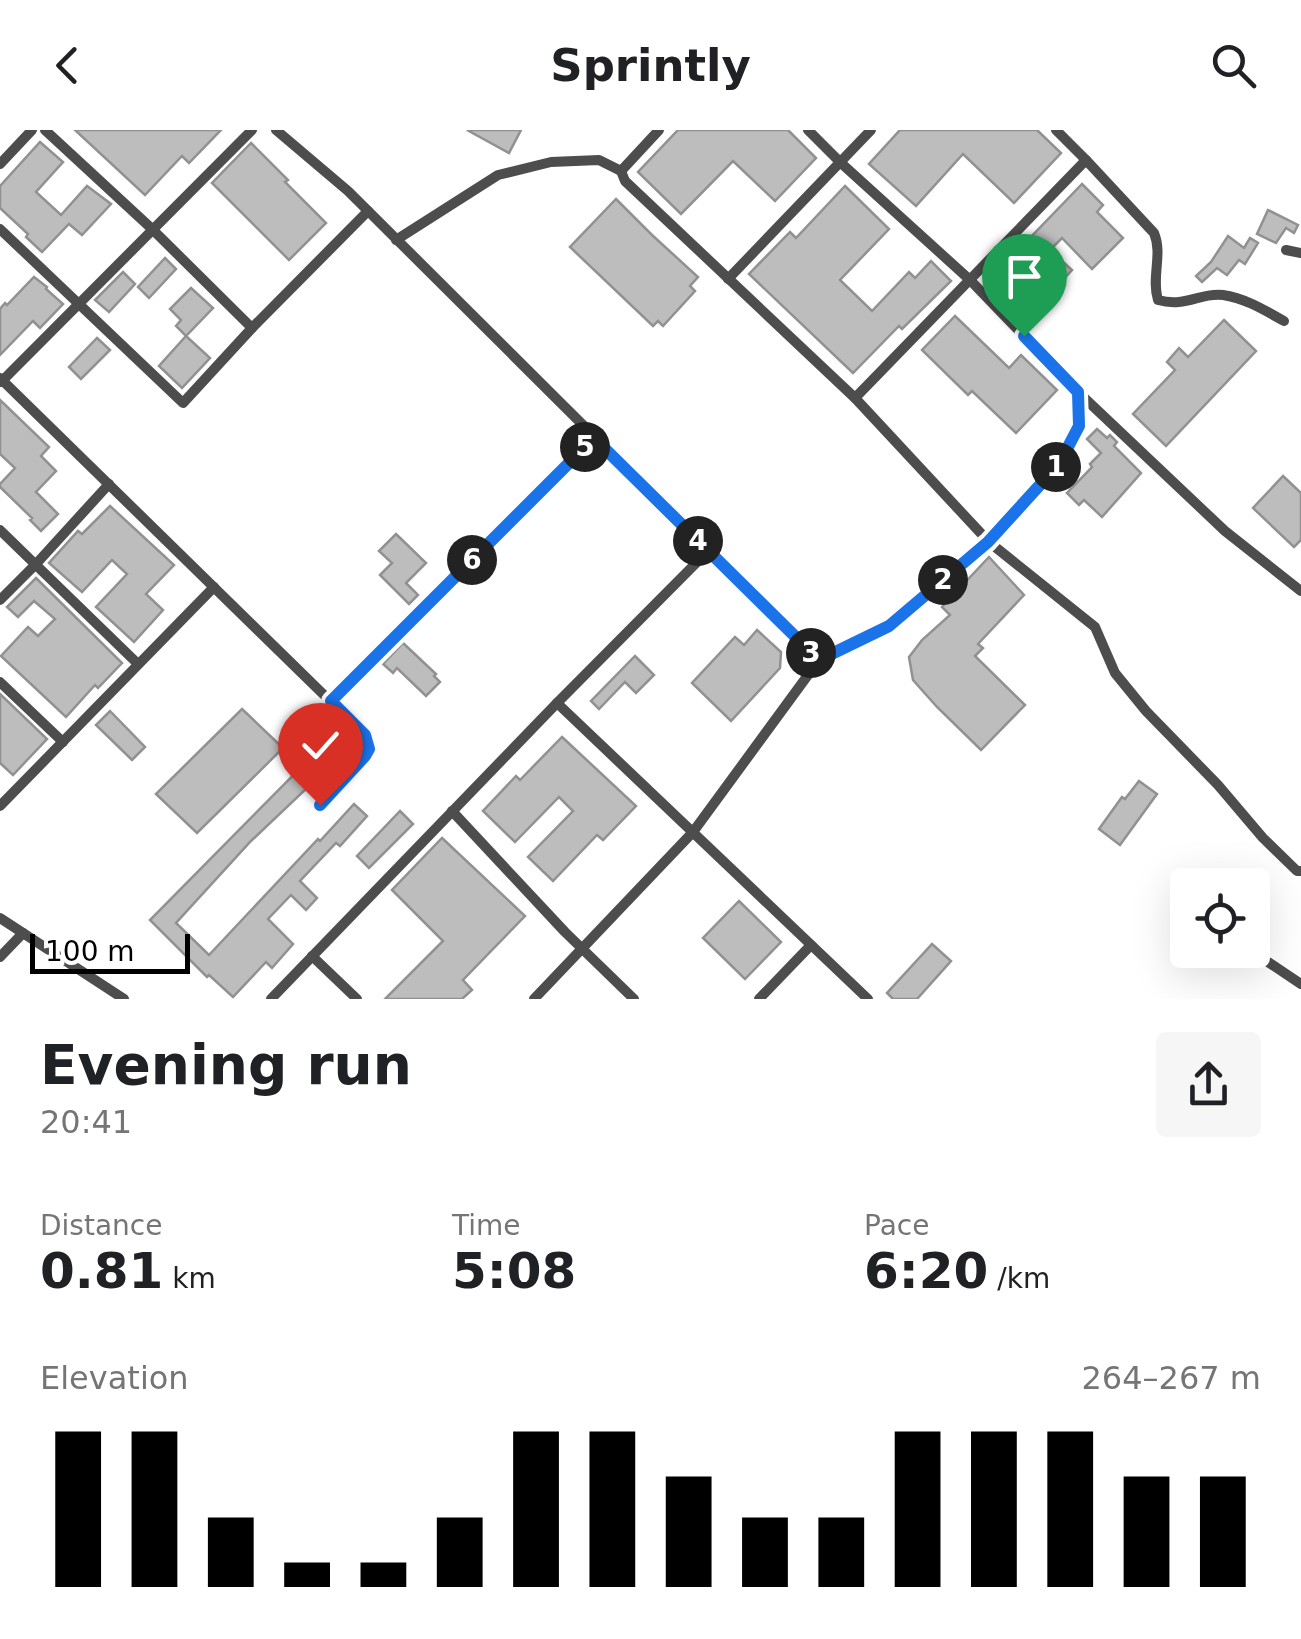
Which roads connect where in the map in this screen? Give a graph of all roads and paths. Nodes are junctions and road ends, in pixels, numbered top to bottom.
1 (32, 130) edge
2 (45, 130) edge
3 (252, 130) edge
4 (276, 130) edge
5 (659, 130) edge
6 (808, 130) edge
7 (871, 130) edge
8 (1056, 130) edge
9 (1086, 160) junction
10 (1, 162) edge
11 (841, 163) junction
12 (622, 171) junction
13 (368, 211) junction
14 (152, 228) junction
15 (0, 229) edge
16 (396, 240) junction
17 (1286, 250) dead end
18 (1301, 253) edge
19 (728, 279) junction
20 (970, 280) junction
21 (78, 303) junction
22 (1284, 322) dead end
23 (252, 328) junction
24 (1, 380) edge
25 (1078, 392) junction
26 (855, 398) junction
27 (594, 438) junction
28 (108, 484) junction
29 (0, 530) edge
30 (988, 542) junction
31 (708, 550) junction
32 (36, 564) junction
33 (214, 587) junction
34 (1301, 592) edge
35 (0, 600) edge
36 (819, 660) junction
37 (138, 664) junction
38 (0, 682) edge
39 (331, 701) junction
40 (557, 703) junction
41 (63, 742) junction
42 (320, 805) dead end
43 (0, 806) edge
44 (452, 811) junction
45 (693, 832) junction
46 (1301, 871) edge
47 (0, 918) edge
48 (23, 933) junction
49 (811, 945) junction
50 (582, 948) junction
51 (312, 956) junction
52 (0, 957) edge
53 (1270, 963) edge
54 (1301, 984) edge
55 (124, 999) edge
56 (270, 999) edge
57 (357, 999) edge
58 (534, 999) edge
59 (634, 999) edge
60 (759, 999) edge
61 (868, 999) edge

1 - 10 street
2 - 14 street
3 - 14 street
4 - 13 street
5 - 12 street
6 - 11 street
7 - 11 street
8 - 9 street
9 - 20 street
9 - 22 street
11 - 19 street
11 - 20 street
12 - 16 street
12 - 19 street
13 - 16 street
13 - 23 street
14 - 21 street
14 - 23 street
15 - 21 street
16 - 27 street
17 - 18 street
19 - 26 street
20 - 25 street
20 - 26 street
21 - 23 street
21 - 24 street
24 - 28 street
25 - 30 street
25 - 34 street
26 - 30 street
27 - 31 street
27 - 39 street
28 - 32 street
28 - 33 street
29 - 32 street
30 - 36 street
30 - 46 street
31 - 36 street
31 - 40 street
32 - 35 street
32 - 37 street
33 - 37 street
33 - 39 street
36 - 45 street
37 - 41 street
38 - 41 street
39 - 42 street
40 - 44 street
40 - 45 street
41 - 43 street
44 - 50 street
44 - 51 street
45 - 49 street
45 - 50 street
47 - 48 street
48 - 52 street
48 - 55 street
49 - 60 street
49 - 61 street
50 - 58 street
50 - 59 street
51 - 56 street
51 - 57 street
53 - 54 street

